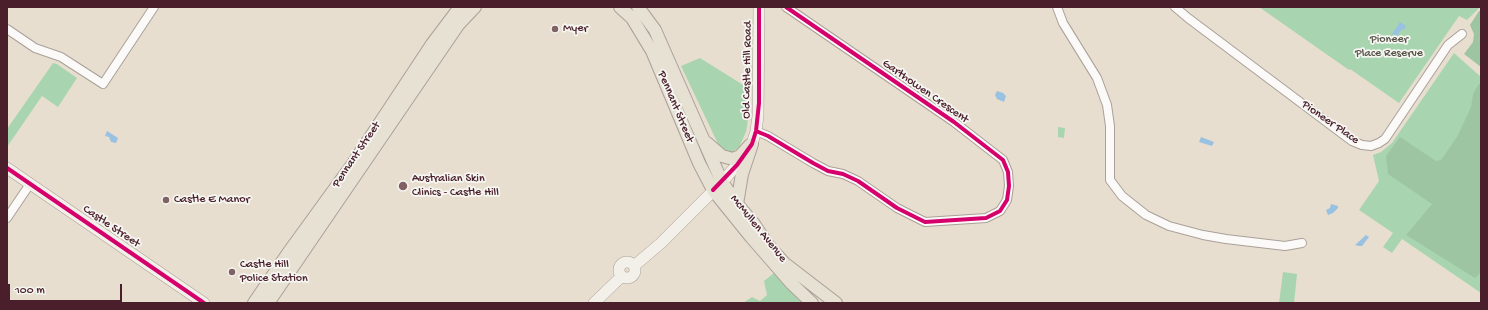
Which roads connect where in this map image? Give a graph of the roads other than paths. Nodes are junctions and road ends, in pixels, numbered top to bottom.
1 (154, 7) edge
2 (460, 7) edge
3 (474, 7) edge
4 (620, 7) edge
5 (638, 7) edge
6 (759, 7) edge
7 (786, 7) edge
8 (1057, 7) edge
9 (1175, 7) edge
10 (7, 29) edge
11 (1462, 34) dead end
12 (756, 131) junction
13 (704, 140) junction
14 (752, 144) junction
15 (7, 168) edge
16 (30, 184) junction
17 (717, 186) junction
18 (737, 204) junction
19 (7, 218) edge
20 (1302, 243) dead end
21 (204, 303) edge
22 (254, 303) edge
23 (268, 303) edge
24 (594, 303) edge
25 (812, 303) edge
26 (836, 303) edge

1 - 10 street
2 - 22 main road, Pennant Street
3 - 23 main road, Pennant Street
4 - 17 main road, Pennant Street
5 - 13 main road, Pennant Street
6 - 12 street, Old Castle Hill Road
7 - 12 street, Garthowen Crescent
8 - 20 street
9 - 11 street, Pioneer Place
12 - 14 street, Old Castle Hill Road
13 - 14 main road
13 - 17 main road, Pennant Street
14 - 17 street, Old Castle Hill Road
14 - 18 main road
15 - 16 street, Castle Street
16 - 19 street
16 - 21 street, Castle Street
17 - 18 main road, McMullen Avenue
17 - 24 street, Old Castle Hill Road
17 - 25 main road, McMullen Avenue
18 - 26 main road, McMullen Avenue

